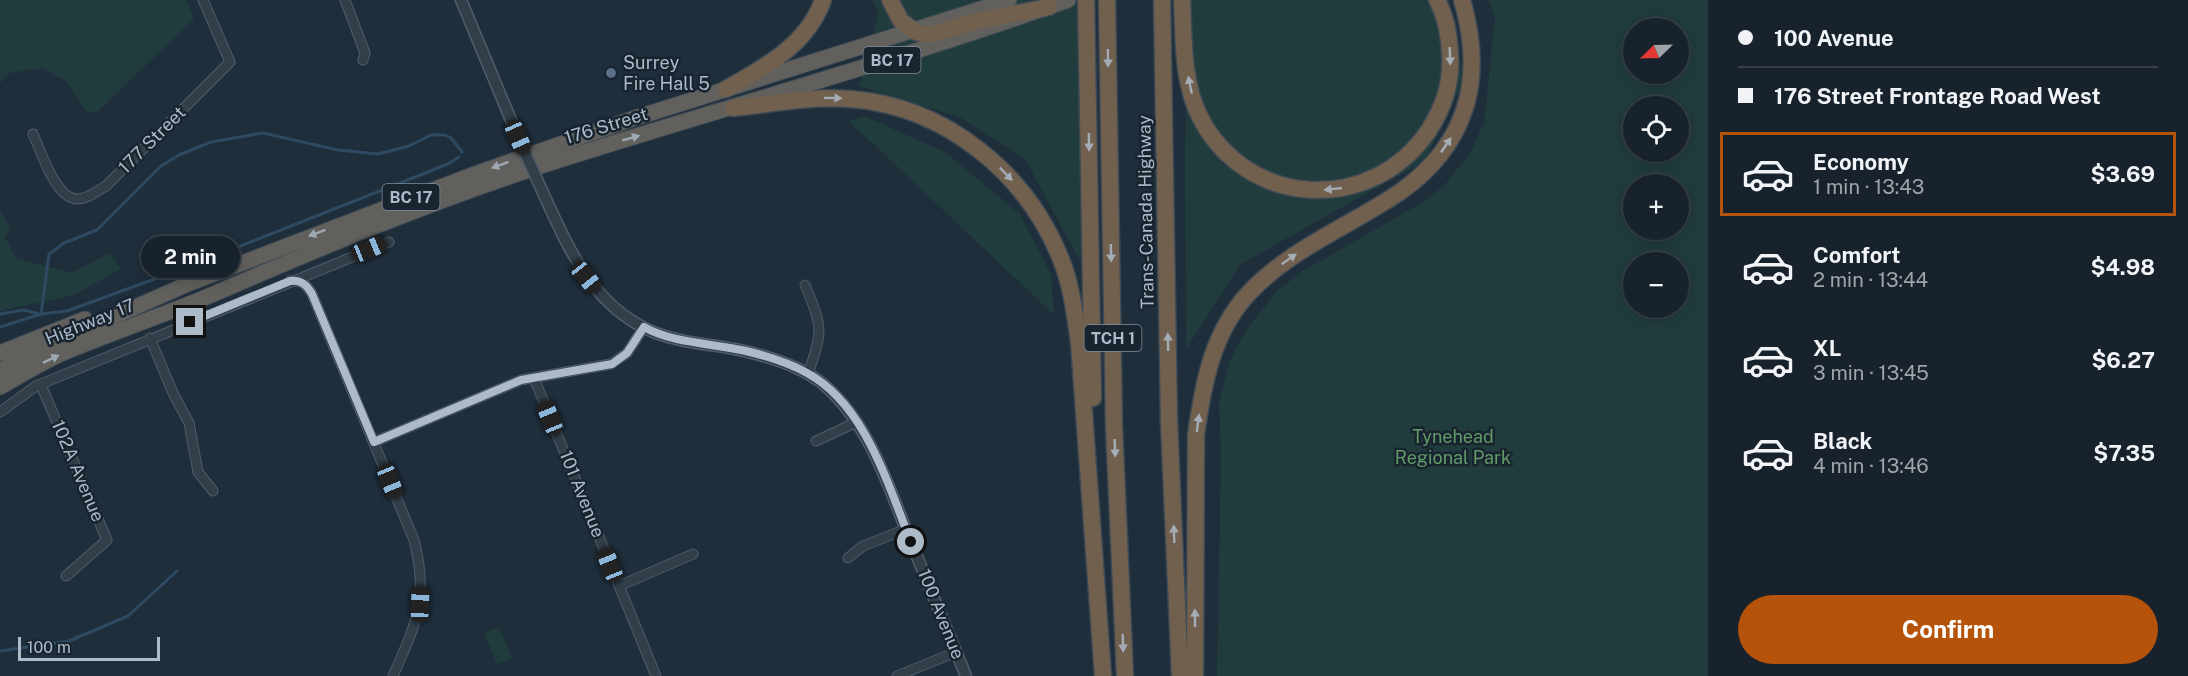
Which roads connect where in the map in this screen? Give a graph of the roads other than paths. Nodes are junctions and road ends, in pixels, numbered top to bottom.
1 (203, 0) edge
2 (345, 0) edge
3 (460, 0) edge
4 (823, 0) edge
5 (890, 0) edge
6 (1009, 0) edge
7 (1067, 0) edge
8 (1086, 0) edge
9 (1107, 0) edge
10 (1162, 0) edge
11 (1182, 0) edge
12 (1437, 0) edge
13 (1462, 0) edge
14 (1049, 7) junction
15 (912, 30) junction
16 (363, 60) dead end
17 (726, 89) junction
18 (733, 108) junction
19 (33, 134) dead end
20 (389, 242) dead end
21 (290, 281) junction
22 (190, 283) junction
23 (805, 285) dead end
24 (198, 300) joint
25 (644, 327) junction
26 (150, 338) junction
27 (0, 353) edge
28 (0, 371) edge
29 (808, 374) junction
30 (534, 378) junction
31 (41, 385) junction
32 (0, 387) edge
33 (0, 412) edge
34 (857, 422) junction
35 (816, 441) dead end
36 (374, 442) junction
37 (213, 491) dead end
38 (906, 529) junction
39 (693, 554) dead end
40 (848, 558) dead end
41 (1097, 574) junction
42 (66, 576) dead end
43 (619, 586) junction
44 (956, 652) junction
45 (393, 676) edge
46 (656, 676) edge
47 (897, 676) edge
48 (966, 676) edge
49 (1103, 676) edge
50 (1125, 676) edge
51 (1180, 676) edge
52 (1195, 676) edge

1 - 19 street, 177 Street
2 - 16 street
3 - 25 street, 100 Avenue, bridge
4 - 17 highway
5 - 15 highway
6 - 15 highway, 176 Street / BC 17
7 - 14 highway, 176 Street / BC 17
8 -> 41 highway
9 -> 50 highway, Trans-Canada Highway / TCH 1
51 -> 10 highway, Trans-Canada Highway / TCH 1
12 -> 11 highway
52 -> 13 highway
14 - 15 highway
14 - 18 highway, 176 Street / BC 17
15 - 17 highway, 176 Street / BC 17
17 -> 22 highway, 176 Street / BC 17
24 -> 18 highway, 176 Street / BC 17
18 -> 41 highway
20 - 21 street
21 - 26 street
21 - 36 street
22 - 27 highway
22 - 28 highway, Highway 17 / BC 17
23 - 29 street
32 -> 24 highway, Highway 17 / BC 17
25 - 29 street, 100 Avenue
25 - 30 street
26 - 31 street
26 - 37 street
29 - 34 street, 100 Avenue
30 - 36 street
30 - 43 street, 101 Avenue
31 - 33 street
31 - 42 street, 102A Avenue
34 - 35 street
34 - 38 street, 100 Avenue
36 - 45 street
38 - 40 street
38 - 44 street, 100 Avenue
39 - 43 street
41 - 49 highway
43 - 46 street, 101 Avenue
44 - 47 street
44 - 48 street, 100 Avenue

